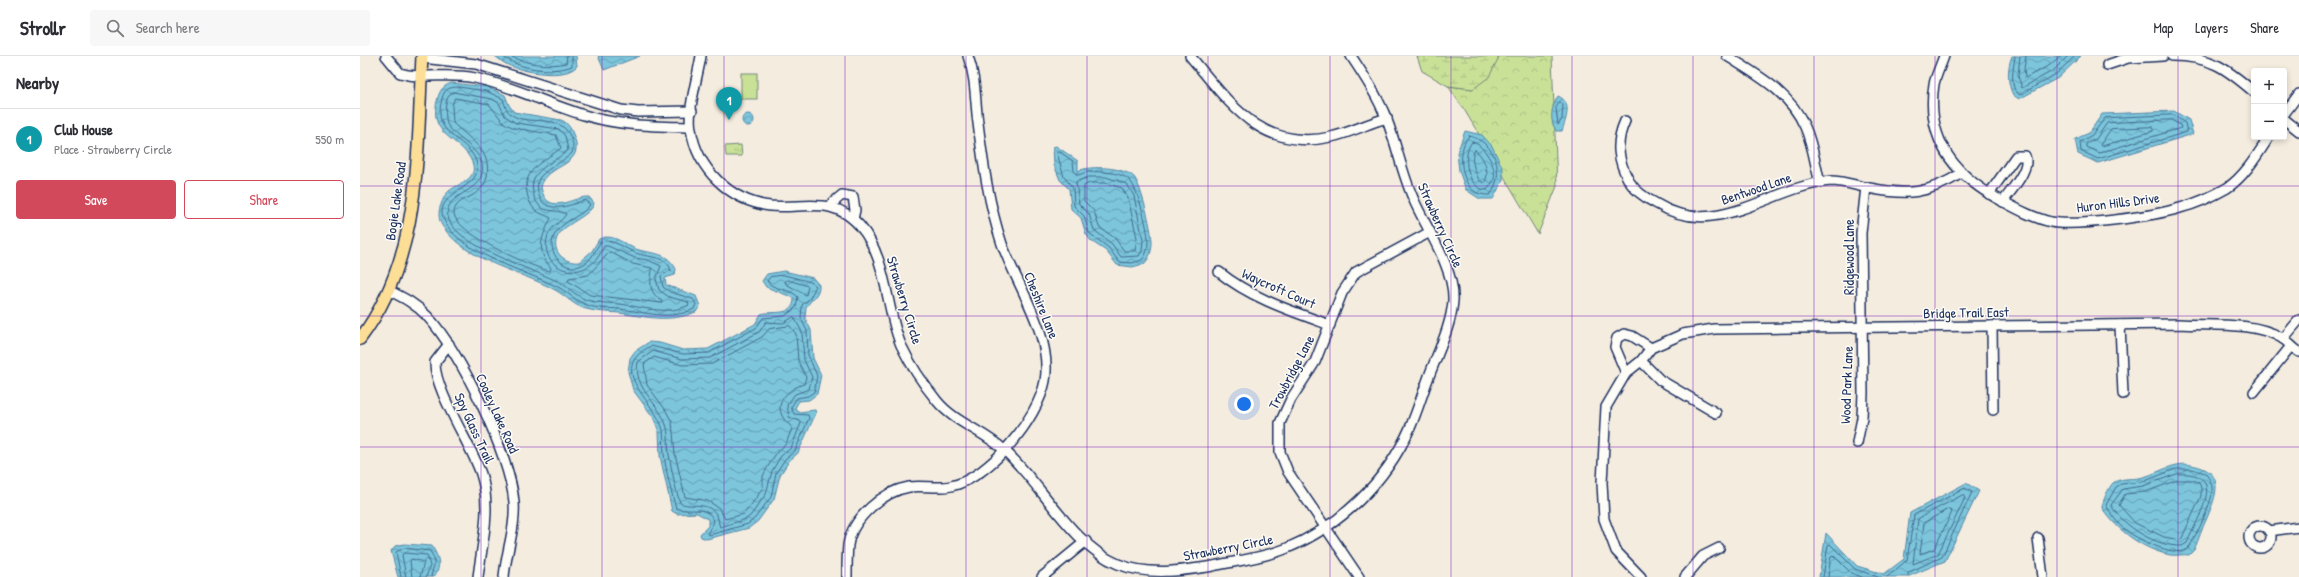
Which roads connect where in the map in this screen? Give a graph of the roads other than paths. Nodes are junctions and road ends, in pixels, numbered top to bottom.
1 (386, 56) edge
2 (701, 56) edge
3 (968, 56) edge
4 (1190, 56) edge
5 (1351, 56) edge
6 (1727, 56) edge
7 (1944, 56) edge
8 (2163, 56) edge
9 (2172, 56) edge
10 (422, 57) edge
11 (2106, 65) dead end
12 (421, 77) junction
13 (525, 80) junction
14 (2251, 89) edge
15 (520, 92) junction
16 (2299, 94) edge
17 (604, 106) junction
18 (2287, 110) edge
19 (692, 111) junction
20 (1386, 118) junction
21 (601, 120) junction
22 (1625, 121) dead end
23 (2287, 121) edge
24 (690, 127) junction
25 (2299, 131) edge
26 (2267, 140) edge
27 (1962, 173) junction
28 (1820, 183) junction
29 (1866, 187) junction
30 (1989, 194) junction
31 (2003, 202) junction
32 (829, 206) junction
33 (853, 219) junction
34 (1430, 232) junction
35 (1219, 272) dead end
36 (390, 291) junction
37 (2299, 320) edge
38 (1330, 325) junction
39 (2120, 325) junction
40 (1992, 326) junction
41 (1861, 328) junction
42 (360, 339) edge
43 (2282, 339) junction
44 (449, 344) junction
45 (2291, 346) junction
46 (1652, 348) junction
47 (2299, 352) edge
48 (1641, 361) junction
49 (1626, 373) junction
50 (2254, 392) dead end
51 (2123, 394) dead end
52 (1993, 410) dead end
53 (1716, 413) dead end
54 (1856, 443) dead end
55 (1004, 450) junction
56 (1325, 527) junction
57 (2299, 527) edge
58 (2269, 532) dead end
59 (2038, 538) dead end
60 (1086, 541) junction
61 (1719, 548) dead end
62 (1168, 574) edge
63 (478, 577) edge
64 (504, 577) edge
65 (847, 577) edge
66 (1042, 577) edge
67 (1358, 577) edge
68 (1641, 577) edge
69 (1685, 577) edge
70 (2043, 577) edge

1 - 12 street
2 - 19 street, Strawberry Circle
3 - 55 street, Cheshire Lane
4 - 20 street
5 - 20 street, Strawberry Circle
6 - 28 street
7 - 27 street, Huron Hills Drive
8 - 11 street
9 - 14 street
10 - 12 main road, Bogie Lake Road
10 - 13 street
12 - 15 street
12 - 36 main road, Bogie Lake Road
13 - 15 street
13 - 17 street
15 - 21 street
16 - 18 street
17 - 19 street
17 - 21 street
19 - 24 street, Strawberry Circle
20 - 34 street, Strawberry Circle
21 - 24 street
22 - 28 street, Bentwood Lane
23 - 25 street
24 - 32 street, Strawberry Circle
26 - 31 street, Huron Hills Drive
27 - 29 street, Bentwood Lane
27 - 30 street, Huron Hills Drive
28 - 29 street, Bentwood Lane
29 - 41 street, Ridgewood Lane
30 - 31 street, Huron Hills Drive
30 - 31 street
32 - 33 street, Strawberry Circle
32 - 33 street
33 - 55 street, Strawberry Circle
34 - 38 street, Trowbridge Lane
34 - 56 street, Strawberry Circle
35 - 38 street, Waycroft Court
36 - 42 main road, Bogie Lake Road
36 - 44 street, Cooley Lake Road
37 - 43 street
38 - 56 street, Trowbridge Lane
39 - 40 street, Bridge Trail East
39 - 43 street, Bridge Trail East
39 - 51 street
40 - 41 street, Bridge Trail East
40 - 52 street
41 - 46 street, Bridge Trail East
41 - 54 street, Wood Park Lane
43 - 45 street, Bridge Trail East
44 - 63 street, Spy Glass Trail
44 - 64 street, Cooley Lake Road
45 - 47 street, Bridge Trail East
45 - 50 street
46 - 48 street, Bridge Trail East
46 - 49 street
48 - 49 street, Bridge Trail East
48 - 53 street
49 - 68 street, Bridge Trail East
55 - 60 street, Strawberry Circle
55 - 65 street, Cheshire Lane
56 - 62 street, Strawberry Circle
56 - 67 street, Trowbridge Lane
57 - 58 street
59 - 70 street
60 - 62 street, Strawberry Circle
60 - 66 street
61 - 69 street

